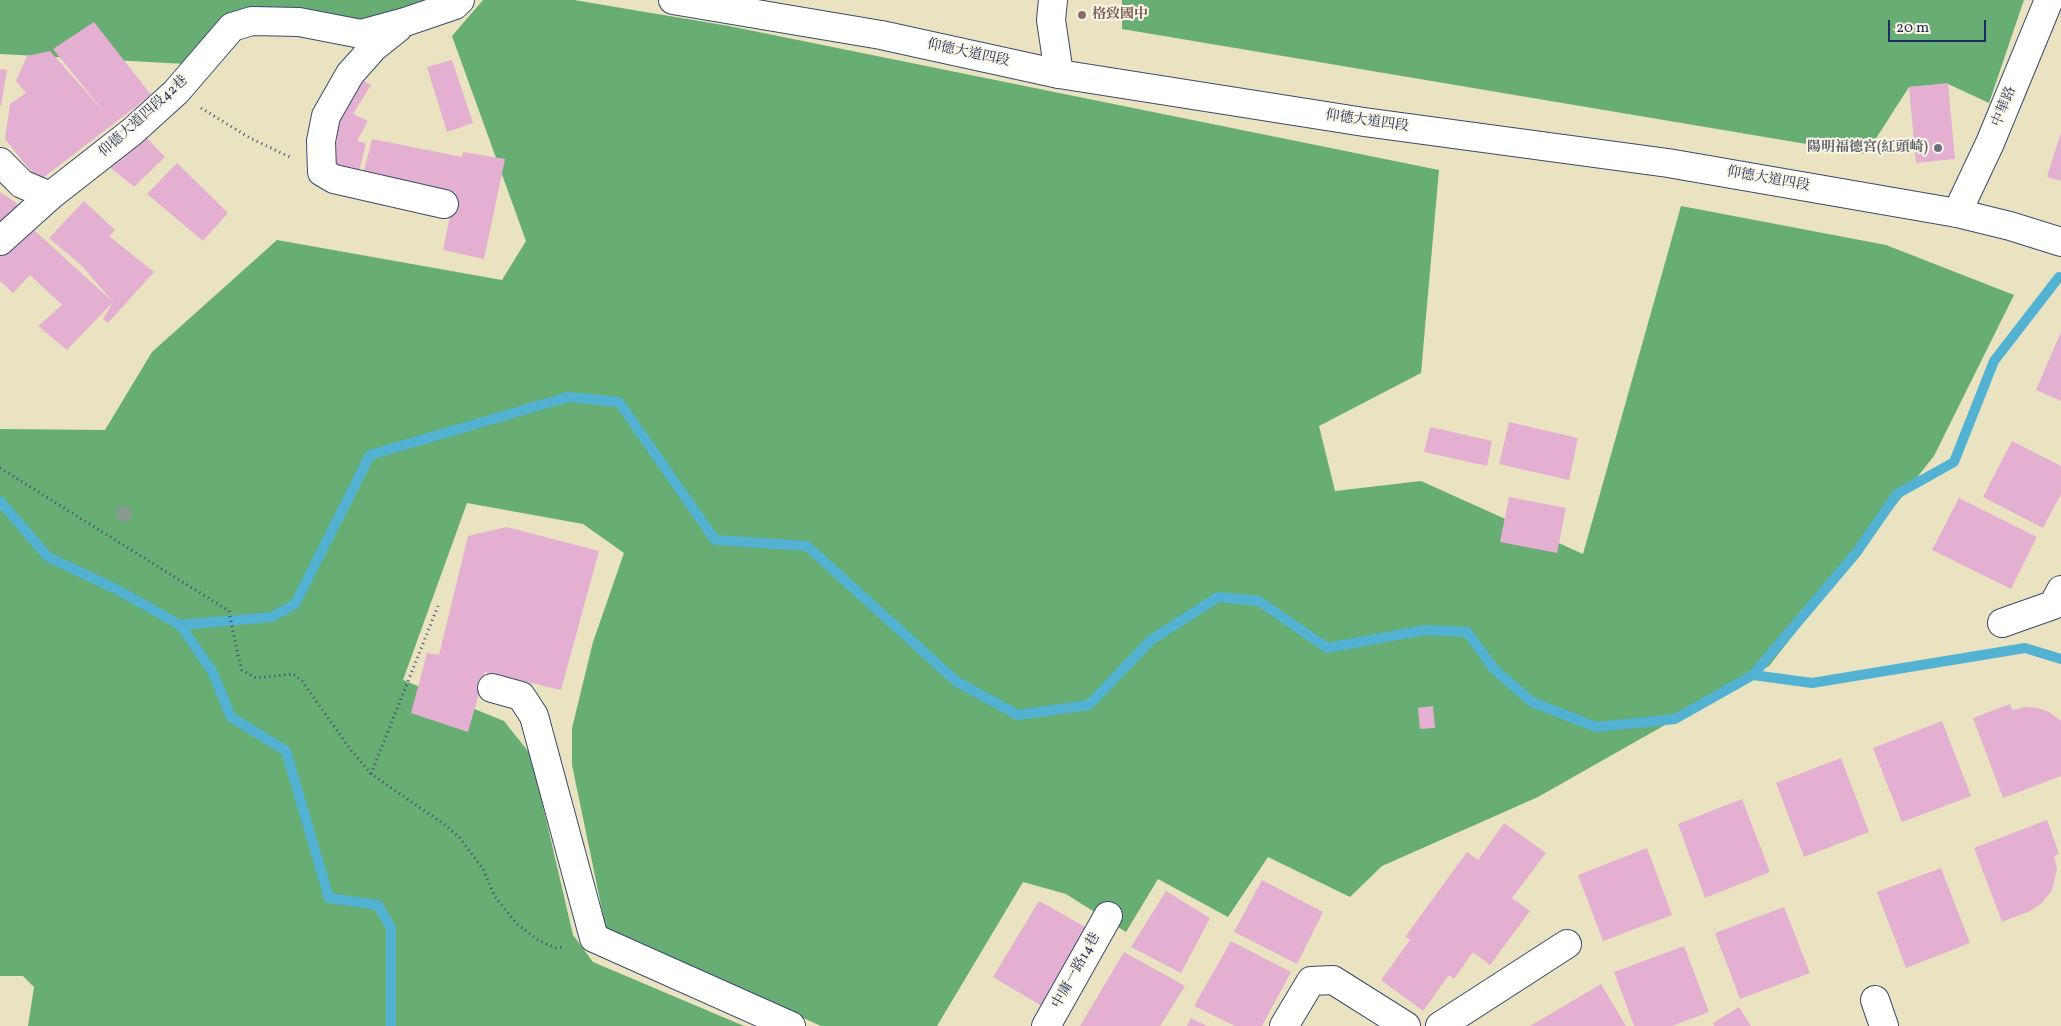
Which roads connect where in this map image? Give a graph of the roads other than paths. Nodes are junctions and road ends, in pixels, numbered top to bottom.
1 (460, 0) edge
2 (673, 0) edge
3 (1053, 0) edge
4 (2048, 0) edge
5 (405, 22) junction
6 (1059, 74) junction
7 (0, 162) edge
8 (50, 196) junction
9 (444, 204) dead end
10 (1957, 213) junction
11 (0, 241) edge
12 (2061, 242) edge
13 (2061, 590) edge
14 (2002, 623) dead end
15 (492, 688) dead end
16 (1108, 916) dead end
17 (1568, 944) dead end
18 (1875, 1000) dead end
19 (791, 1026) edge
20 (1046, 1026) edge
21 (1284, 1026) edge
22 (1406, 1026) edge
23 (1440, 1026) edge
24 (1884, 1026) edge

1 - 5 main road, 仰德大道四段42巷
2 - 6 main road, 仰德大道四段
3 - 6 main road
4 - 10 main road, 中華路
5 - 8 main road, 仰德大道四段42巷
5 - 9 main road
6 - 10 main road, 仰德大道四段
7 - 8 main road
8 - 11 main road, 仰德大道四段42巷
10 - 12 main road, 仰德大道四段
13 - 14 main road
15 - 19 main road
16 - 20 main road, 中庸一路14巷
17 - 23 main road
18 - 24 main road
21 - 22 main road

